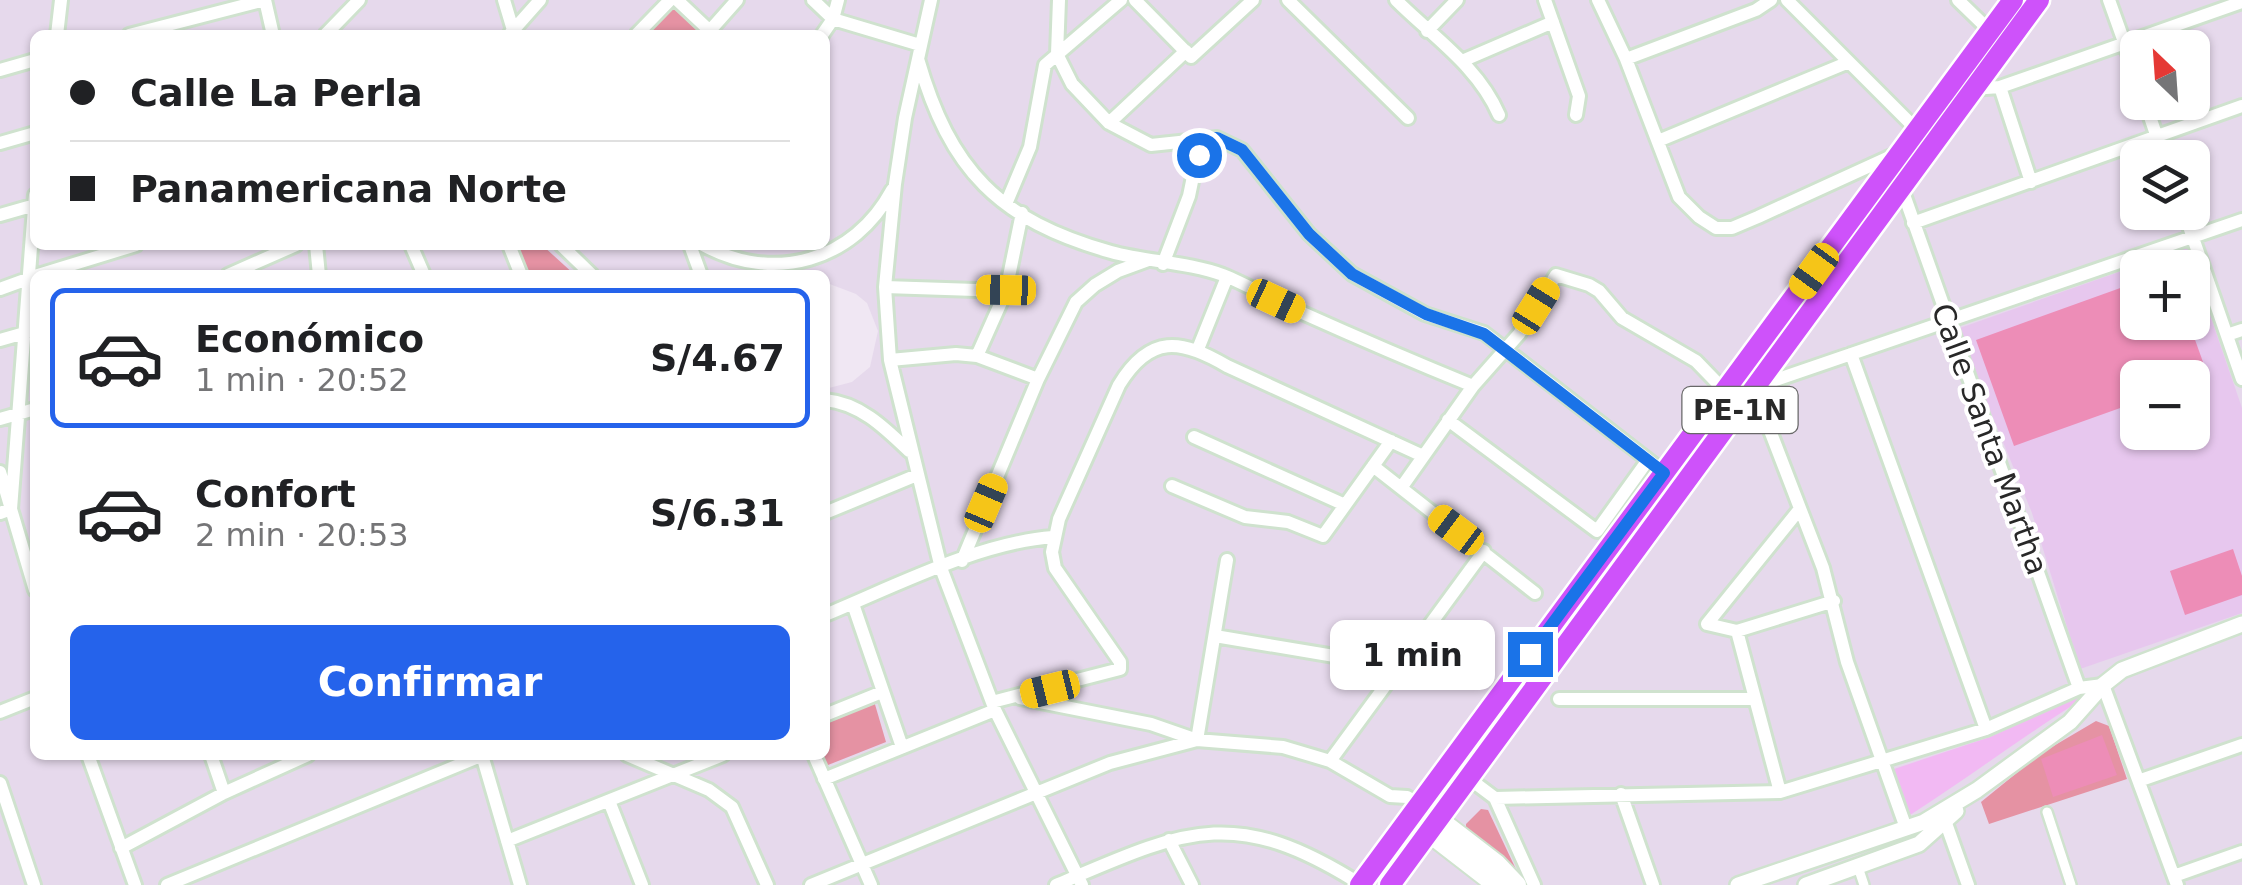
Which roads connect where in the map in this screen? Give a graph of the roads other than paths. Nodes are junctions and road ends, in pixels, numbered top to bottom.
1 (62, 0) edge
2 (359, 0) edge
3 (504, 0) edge
4 (540, 0) edge
5 (674, 0) edge
6 (738, 0) edge
7 (813, 0) edge
8 (838, 0) edge
9 (931, 0) edge
10 (1060, 0) edge
11 (1121, 0) edge
12 (1135, 0) edge
13 (1253, 0) edge
14 (1288, 0) edge
15 (1396, 0) edge
16 (1457, 0) edge
17 (1545, 0) edge
18 (1598, 0) edge
19 (1771, 0) edge
20 (1786, 0) edge
21 (1958, 0) edge
22 (2012, 0) edge
23 (2039, 0) edge
24 (2109, 0) edge
25 (2242, 2) edge
26 (833, 19) junction
27 (1554, 22) junction
28 (57, 30) edge
29 (148, 30) edge
30 (272, 30) edge
31 (330, 30) edge
32 (511, 30) edge
33 (513, 30) edge
34 (641, 30) edge
35 (705, 30) edge
36 (711, 30) edge
37 (825, 30) edge
38 (2163, 30) edge
39 (1427, 31) junction
40 (1990, 31) junction
41 (2120, 32) edge
42 (2120, 45) edge
43 (919, 51) junction
44 (1056, 54) junction
45 (1189, 54) junction
46 (1626, 59) junction
47 (30, 61) edge
48 (1462, 61) junction
49 (1849, 62) junction
50 (0, 70) edge
51 (2000, 87) junction
52 (1972, 90) junction
53 (2242, 106) edge
54 (1498, 114) dead end
55 (1576, 114) dead end
56 (1408, 118) dead end
57 (2151, 120) edge
58 (1109, 123) junction
59 (1917, 130) junction
60 (30, 134) edge
61 (1201, 138) junction
62 (2157, 138) junction
63 (1658, 141) junction
64 (0, 143) edge
65 (1902, 151) junction
66 (2031, 182) junction
67 (895, 184) junction
68 (1902, 189) junction
69 (1006, 204) junction
70 (30, 206) edge
71 (1022, 213) junction
72 (0, 215) edge
73 (2242, 220) edge
74 (1913, 223) junction
75 (2190, 230) edge
76 (2192, 237) junction
77 (120, 250) edge
78 (285, 250) edge
79 (566, 250) edge
80 (713, 250) edge
81 (1148, 260) junction
82 (1163, 264) junction
83 (54, 270) edge
84 (239, 270) edge
85 (587, 270) edge
86 (1226, 276) junction
87 (30, 278) edge
88 (885, 287) junction
89 (0, 289) edge
90 (1006, 290) junction
91 (1947, 321) junction
92 (2242, 330) edge
93 (30, 332) edge
94 (2227, 335) junction
95 (0, 340) edge
96 (1198, 349) junction
97 (1506, 350) junction
98 (1851, 354) junction
99 (978, 356) junction
100 (890, 360) junction
101 (2242, 378) edge
102 (1038, 379) junction
103 (1473, 386) junction
104 (1758, 386) junction
105 (1725, 390) junction
106 (830, 400) edge
107 (30, 410) edge
108 (18, 414) junction
109 (0, 420) edge
110 (1448, 420) junction
111 (1194, 437) dead end
112 (1392, 441) junction
113 (911, 452) junction
114 (1424, 456) junction
115 (1373, 466) junction
116 (1656, 467) junction
117 (0, 472) edge
118 (917, 476) junction
119 (1172, 486) dead end
120 (1401, 488) junction
121 (1345, 505) junction
122 (1799, 510) junction
123 (6, 511) edge
124 (830, 512) edge
125 (1053, 537) junction
126 (29, 550) edge
127 (1484, 552) junction
128 (962, 560) junction
129 (1227, 560) dead end
130 (941, 568) junction
131 (1534, 592) dead end
132 (1834, 601) junction
133 (853, 604) junction
134 (830, 613) edge
135 (2242, 624) edge
136 (1737, 631) junction
137 (1215, 636) junction
138 (1397, 670) junction
139 (2103, 685) junction
140 (2079, 688) junction
141 (882, 692) junction
142 (1018, 697) junction
143 (1559, 698) dead end
144 (1754, 698) junction
145 (30, 700) edge
146 (994, 706) junction
147 (0, 712) edge
148 (830, 712) edge
149 (1986, 730) junction
150 (1197, 740) junction
151 (2242, 745) edge
152 (902, 747) junction
153 (90, 760) edge
154 (213, 760) edge
155 (297, 760) edge
156 (471, 760) edge
157 (484, 760) edge
158 (640, 760) edge
159 (711, 760) edge
160 (816, 760) edge
161 (1330, 761) junction
162 (1881, 763) junction
163 (676, 774) junction
164 (1467, 776) junction
165 (824, 780) junction
166 (2141, 780) junction
167 (0, 782) edge
168 (1780, 792) junction
169 (224, 794) junction
170 (1036, 794) junction
171 (1621, 794) junction
172 (1495, 798) junction
173 (609, 800) junction
174 (1414, 811) junction
175 (2047, 812) dead end
176 (1944, 817) junction
177 (1433, 825) junction
178 (1906, 828) junction
179 (1170, 840) junction
180 (507, 841) junction
181 (122, 848) junction
182 (2242, 852) edge
183 (862, 865) junction
184 (1858, 867) junction
185 (1080, 880) edge
186 (2176, 880) edge
187 (34, 885) edge
188 (135, 885) edge
189 (167, 885) edge
190 (520, 885) edge
191 (642, 885) edge
192 (767, 885) edge
193 (811, 885) edge
194 (872, 885) edge
195 (1056, 885) edge
196 (1192, 885) edge
197 (1360, 885) edge
198 (1390, 885) edge
199 (1496, 885) edge
200 (1517, 885) edge
201 (1534, 885) edge
202 (1652, 885) edge
203 (1738, 885) edge
204 (1806, 885) edge
205 (1864, 885) edge
206 (1968, 885) edge
207 (2071, 885) edge

1 - 28 street
2 - 31 street
3 - 32 street
4 - 33 street
5 - 34 street
5 - 35 street
6 - 36 street
7 - 26 street
8 - 26 street
9 - 43 street
10 - 44 street
11 - 44 street
12 - 45 street
13 - 45 street
14 - 56 street
15 - 39 street
16 - 39 street
17 - 27 street
18 - 46 street
19 - 46 street
20 - 49 street
21 - 40 street
22 - 40 highway, PE-1N
23 - 52 highway, PE-1N
24 - 41 street
25 - 38 street
26 - 37 street
26 - 43 street
27 - 48 street
27 - 55 street
29 - 30 street
39 - 48 street
40 - 59 highway, PE-1N
42 - 51 street
43 - 67 street
43 - 69 street
44 - 58 street
44 - 69 street
45 - 58 street
46 - 63 street
47 - 50 street
48 - 54 street
49 - 59 street
49 - 63 street
51 - 52 street
51 - 66 street
52 - 68 highway, PE-1N
53 - 62 street
57 - 62 street
58 - 61 street
59 - 65 highway, PE-1N
60 - 64 street
61 - 82 street
61 - 97 street
62 - 66 street
63 - 65 street
65 - 105 highway, PE-1N
66 - 74 street
67 - 80 street
67 - 88 street
68 - 74 street, Calle Santa Martha
68 - 104 highway, PE-1N
69 - 71 street
70 - 72 street
71 - 81 street
71 - 90 street
73 - 76 street
74 - 91 street, Calle Santa Martha
75 - 76 street
76 - 91 street
76 - 94 street
77 - 83 street
78 - 84 street
79 - 85 street
81 - 82 street
81 - 102 street
82 - 86 street
86 - 96 street
86 - 103 street
87 - 89 street
88 - 90 street
88 - 100 street
90 - 99 street
91 - 98 street
91 - 140 street, Calle Santa Martha
92 - 94 street
93 - 95 street
93 - 108 street
94 - 101 street
96 - 112 street
96 - 125 street
97 - 103 street
97 - 105 street
97 - 116 street
98 - 104 street
98 - 149 street
99 - 100 street
99 - 102 street
100 - 113 street
102 - 128 street
103 - 110 street
104 - 122 street
104 - 164 highway, PE-1N
105 - 116 highway, PE-1N
106 - 113 street
107 - 108 street
108 - 109 street
108 - 123 street
110 - 114 street
110 - 116 street
111 - 121 street
112 - 114 street
112 - 115 street
113 - 118 street
114 - 120 street
115 - 120 street
115 - 121 street
116 - 174 highway, PE-1N
117 - 123 street
118 - 124 street
118 - 130 street
119 - 121 street
120 - 127 street
122 - 132 street
122 - 136 street
123 - 126 street
125 - 128 street
125 - 142 street
127 - 131 street
127 - 138 street
128 - 130 street
129 - 137 street
130 - 133 street
130 - 146 street
132 - 136 street
132 - 162 street
133 - 134 street
133 - 141 street
135 - 139 street
136 - 144 street
137 - 138 street
137 - 150 street
138 - 161 street
139 - 140 street
139 - 166 street
139 - 176 street
140 - 149 street
141 - 148 street
141 - 152 street
142 - 146 street
142 - 150 street
143 - 144 street
144 - 168 street
145 - 147 street
146 - 152 street
146 - 170 street
149 - 162 street
150 - 161 street
150 - 170 street
151 - 166 street
152 - 165 street
153 - 181 street
154 - 169 street
155 - 169 street
156 - 189 street
157 - 180 street
158 - 163 street
159 - 163 street
160 - 165 street
161 - 174 street
162 - 168 street
162 - 178 street
163 - 173 street
163 - 192 street
164 - 172 street
164 - 177 highway, PE-1N
165 - 183 street
166 - 186 street
167 - 187 street
168 - 171 street
169 - 181 street
170 - 183 street
170 - 185 street
171 - 172 street
171 - 202 street
172 - 201 street
173 - 180 street
173 - 191 street
174 - 177 main road
174 - 197 highway, PE-1N
175 - 207 street
176 - 178 street
176 - 184 street
176 - 206 street
177 - 198 highway, PE-1N
177 - 199 main road
177 - 200 main road
178 - 203 street
179 - 185 street
179 - 196 street
179 - 197 street
180 - 190 street
181 - 188 street
182 - 186 street
183 - 193 street
183 - 194 street
184 - 204 street
184 - 205 street
185 - 195 street

